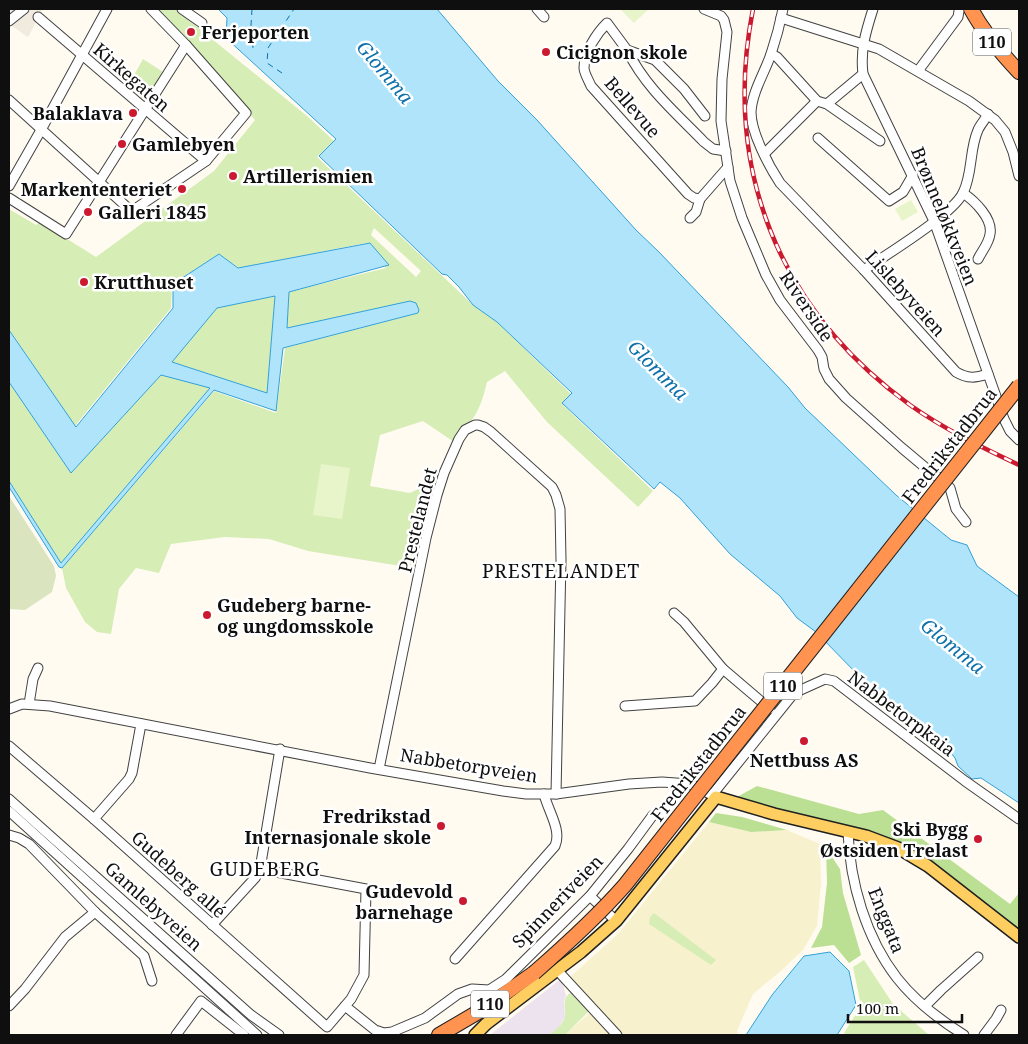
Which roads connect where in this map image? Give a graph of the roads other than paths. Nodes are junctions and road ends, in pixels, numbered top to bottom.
1 (24, 9) edge
2 (107, 9) edge
3 (151, 9) edge
4 (182, 9) edge
5 (537, 9) edge
6 (704, 9) edge
7 (873, 9) edge
8 (965, 10) edge
9 (782, 13) edge
10 (38, 17) dead end
11 (544, 17) dead end
12 (9, 21) edge
13 (202, 23) dead end
14 (862, 44) junction
15 (186, 45) junction
16 (627, 50) junction
17 (771, 54) junction
18 (82, 55) junction
19 (918, 71) junction
20 (1019, 72) edge
21 (864, 74) junction
22 (9, 100) edge
23 (817, 101) junction
24 (827, 104) junction
25 (145, 110) junction
26 (988, 114) junction
27 (704, 116) dead end
28 (41, 130) junction
29 (818, 138) dead end
30 (880, 141) dead end
31 (726, 151) junction
32 (765, 153) junction
33 (206, 161) junction
34 (728, 166) junction
35 (912, 175) junction
36 (1019, 176) edge
37 (100, 182) junction
38 (9, 186) edge
39 (903, 192) junction
40 (963, 193) junction
41 (923, 197) junction
42 (9, 198) edge
43 (700, 199) junction
44 (690, 218) dead end
45 (934, 222) junction
46 (978, 259) dead end
47 (864, 270) junction
48 (988, 374) junction
49 (1019, 386) edge
50 (1019, 440) edge
51 (966, 522) dead end
52 (674, 613) dead end
53 (38, 668) dead end
54 (722, 669) junction
55 (29, 704) junction
56 (625, 706) dead end
57 (9, 709) edge
58 (776, 714) junction
59 (141, 724) junction
60 (9, 746) edge
61 (280, 749) junction
62 (379, 769) junction
63 (544, 794) junction
64 (556, 794) junction
65 (714, 796) junction
66 (9, 799) edge
67 (9, 811) edge
68 (653, 815) dead end
69 (94, 819) junction
70 (1019, 819) edge
71 (848, 832) junction
72 (9, 835) edge
73 (260, 869) junction
74 (590, 896) junction
75 (95, 912) junction
76 (616, 921) junction
77 (212, 925) junction
78 (1019, 937) edge
79 (978, 957) dead end
80 (455, 959) dead end
81 (557, 970) junction
82 (152, 982) dead end
83 (9, 1006) edge
84 (345, 1006) junction
85 (925, 1006) junction
86 (1001, 1010) dead end
87 (442, 1034) edge
88 (176, 1035) edge
89 (244, 1035) edge
90 (257, 1035) edge
91 (279, 1035) edge
92 (475, 1035) edge
93 (617, 1035) edge
94 (964, 1035) edge
95 (984, 1035) edge

1 - 12 street
2 - 18 street
3 - 15 street
4 - 13 street
5 - 11 street
6 - 31 street, Riverside
7 - 14 street, Brønneløkkveien
8 - 19 street
8 - 20 highway, 110
9 - 14 street
9 - 17 street, Lislebyveien
10 - 18 street, Kirkegaten
14 - 19 street
14 - 21 street, Brønneløkkveien
15 - 25 street
15 - 33 street
16 - 27 street
16 - 31 street
16 - 43 street, Bellevue
17 - 23 street
17 - 32 street, Lislebyveien
18 - 25 street, Kirkegaten
18 - 28 street
19 - 26 street
21 - 24 street
21 - 35 street, Brønneløkkveien
22 - 28 street
23 - 24 street
23 - 32 street
24 - 30 street
25 - 33 street, Kirkegaten
25 - 37 street
26 - 36 street
26 - 40 street
28 - 37 street
28 - 38 street
29 - 39 street
31 - 34 street, Riverside
32 - 47 street, Lislebyveien
33 - 37 street
34 - 43 street
34 - 51 street, Riverside
35 - 39 street
35 - 41 street, Brønneløkkveien
37 - 42 street
39 - 41 street
40 - 45 street
40 - 46 street
41 - 45 street, Brønneløkkveien
43 - 44 street
45 - 47 street
45 - 48 street, Brønneløkkveien
47 - 48 street, Lislebyveien
48 - 50 street
49 - 87 highway, Fredrikstadbrua / 110, bridge
52 - 54 street
53 - 55 street
54 - 56 street
54 - 58 street
55 - 57 street, Nabbetorpveien
55 - 59 street, Nabbetorpveien
58 - 65 street, Nabbetorpkaia
58 - 70 street, Nabbetorpkaia
59 - 61 street, Nabbetorpveien
59 - 69 street
60 - 69 street, Gudeberg allé
61 - 62 street, Nabbetorpveien
61 - 73 street
62 - 63 street, Nabbetorpveien
62 - 64 street, Prestelandet
63 - 64 street, Nabbetorpveien
63 - 80 street
64 - 65 street, Nabbetorpveien
65 - 71 main road, Nabbetorpveien
65 - 76 main road
66 - 91 street, Gamlebyveien
67 - 90 street, Gamlebyveien
68 - 74 street, Spinneriveien
69 - 77 street, Gudeberg allé
71 - 78 main road, Nabbetorpveien
71 - 85 street, Enggata
72 - 75 street
73 - 77 street
73 - 84 street
74 - 76 street
74 - 84 street, Spinneriveien
75 - 82 street
75 - 83 street
76 - 81 main road
77 - 84 street, Gudeberg allé
79 - 85 street
81 - 92 main road
81 - 93 street
85 - 94 street, Enggata
86 - 95 street
88 - 89 street

